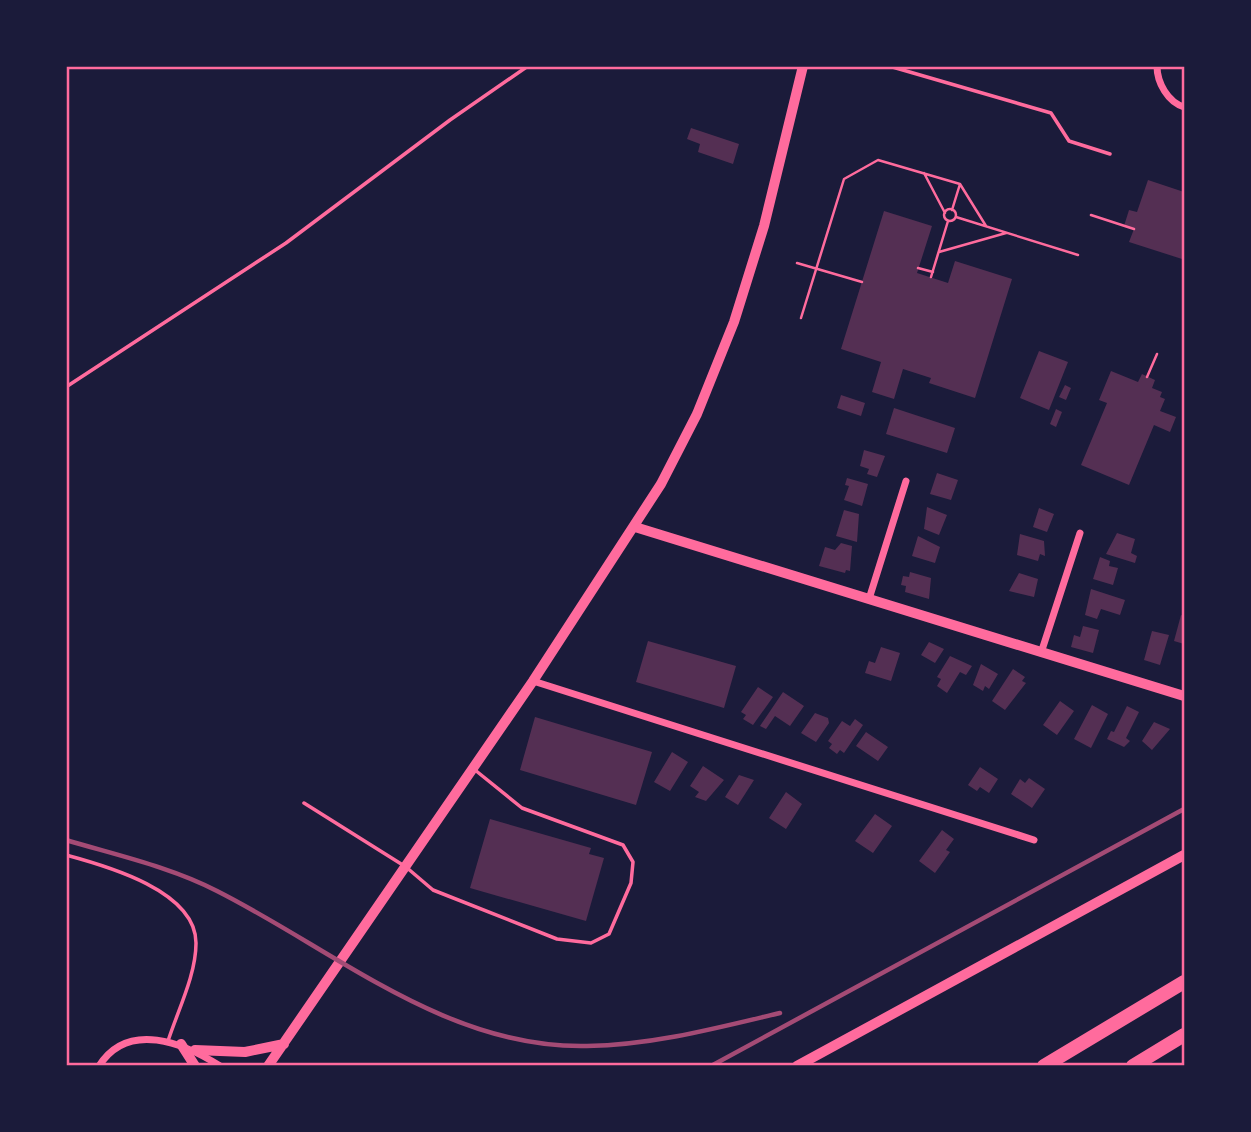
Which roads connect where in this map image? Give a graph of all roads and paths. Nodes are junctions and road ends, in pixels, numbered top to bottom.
1 (528, 66) edge
2 (803, 66) edge
3 (889, 66) edge
4 (1157, 66) edge
5 (1185, 107) edge
6 (1110, 154) dead end
7 (924, 173) junction
8 (960, 184) junction
9 (953, 210) junction
10 (945, 213) junction
11 (1091, 215) dead end
12 (956, 217) junction
13 (948, 221) junction
14 (986, 226) junction
15 (1134, 229) dead end
16 (1006, 233) junction
17 (939, 253) junction
18 (1078, 255) dead end
19 (797, 263) dead end
20 (918, 268) dead end
21 (816, 269) junction
22 (933, 272) junction
23 (931, 277) dead end
24 (862, 282) dead end
25 (801, 318) dead end
26 (1157, 354) dead end
27 (1147, 377) dead end
28 (66, 387) edge
29 (906, 481) dead end
30 (635, 527) junction
31 (1080, 533) dead end
32 (869, 599) junction
33 (1041, 653) junction
34 (533, 681) junction
35 (1185, 695) edge
36 (473, 768) junction
37 (304, 803) dead end
38 (1034, 840) dead end
39 (66, 855) edge
40 (1185, 855) edge
41 (406, 867) junction
42 (1185, 982) edge
43 (1185, 1035) edge
44 (168, 1041) junction
45 (181, 1044) junction
46 (284, 1044) junction
47 (195, 1050) junction
48 (99, 1066) edge
49 (194, 1066) edge
50 (220, 1066) edge
51 (268, 1066) edge
52 (797, 1066) edge
53 (1044, 1066) edge
54 (1133, 1066) edge

1 - 28 lane
2 - 30 street
3 - 6 lane
4 - 5 street
7 - 8 path
7 - 10 path
7 - 21 path
8 - 9 path
8 - 14 path
9 - 10 path
9 - 12 path
10 - 13 path
11 - 15 path
12 - 13 path
12 - 14 path
13 - 17 path
14 - 16 path
16 - 17 path
16 - 18 path
17 - 22 path
19 - 21 path
20 - 22 path
21 - 24 path
21 - 25 path
22 - 23 path
26 - 27 path
29 - 32 street
30 - 32 street
30 - 34 street
31 - 33 street
32 - 33 street
33 - 35 street
34 - 36 street
34 - 38 street
36 - 41 street
36 - 41 lane
37 - 41 lane
39 - 44 lane
40 - 52 main road
41 - 46 street
42 - 53 highway
43 - 54 highway
44 - 45 street
44 - 48 street
45 - 47 street
45 - 49 street
46 - 47 street
46 - 51 street
47 - 50 street

